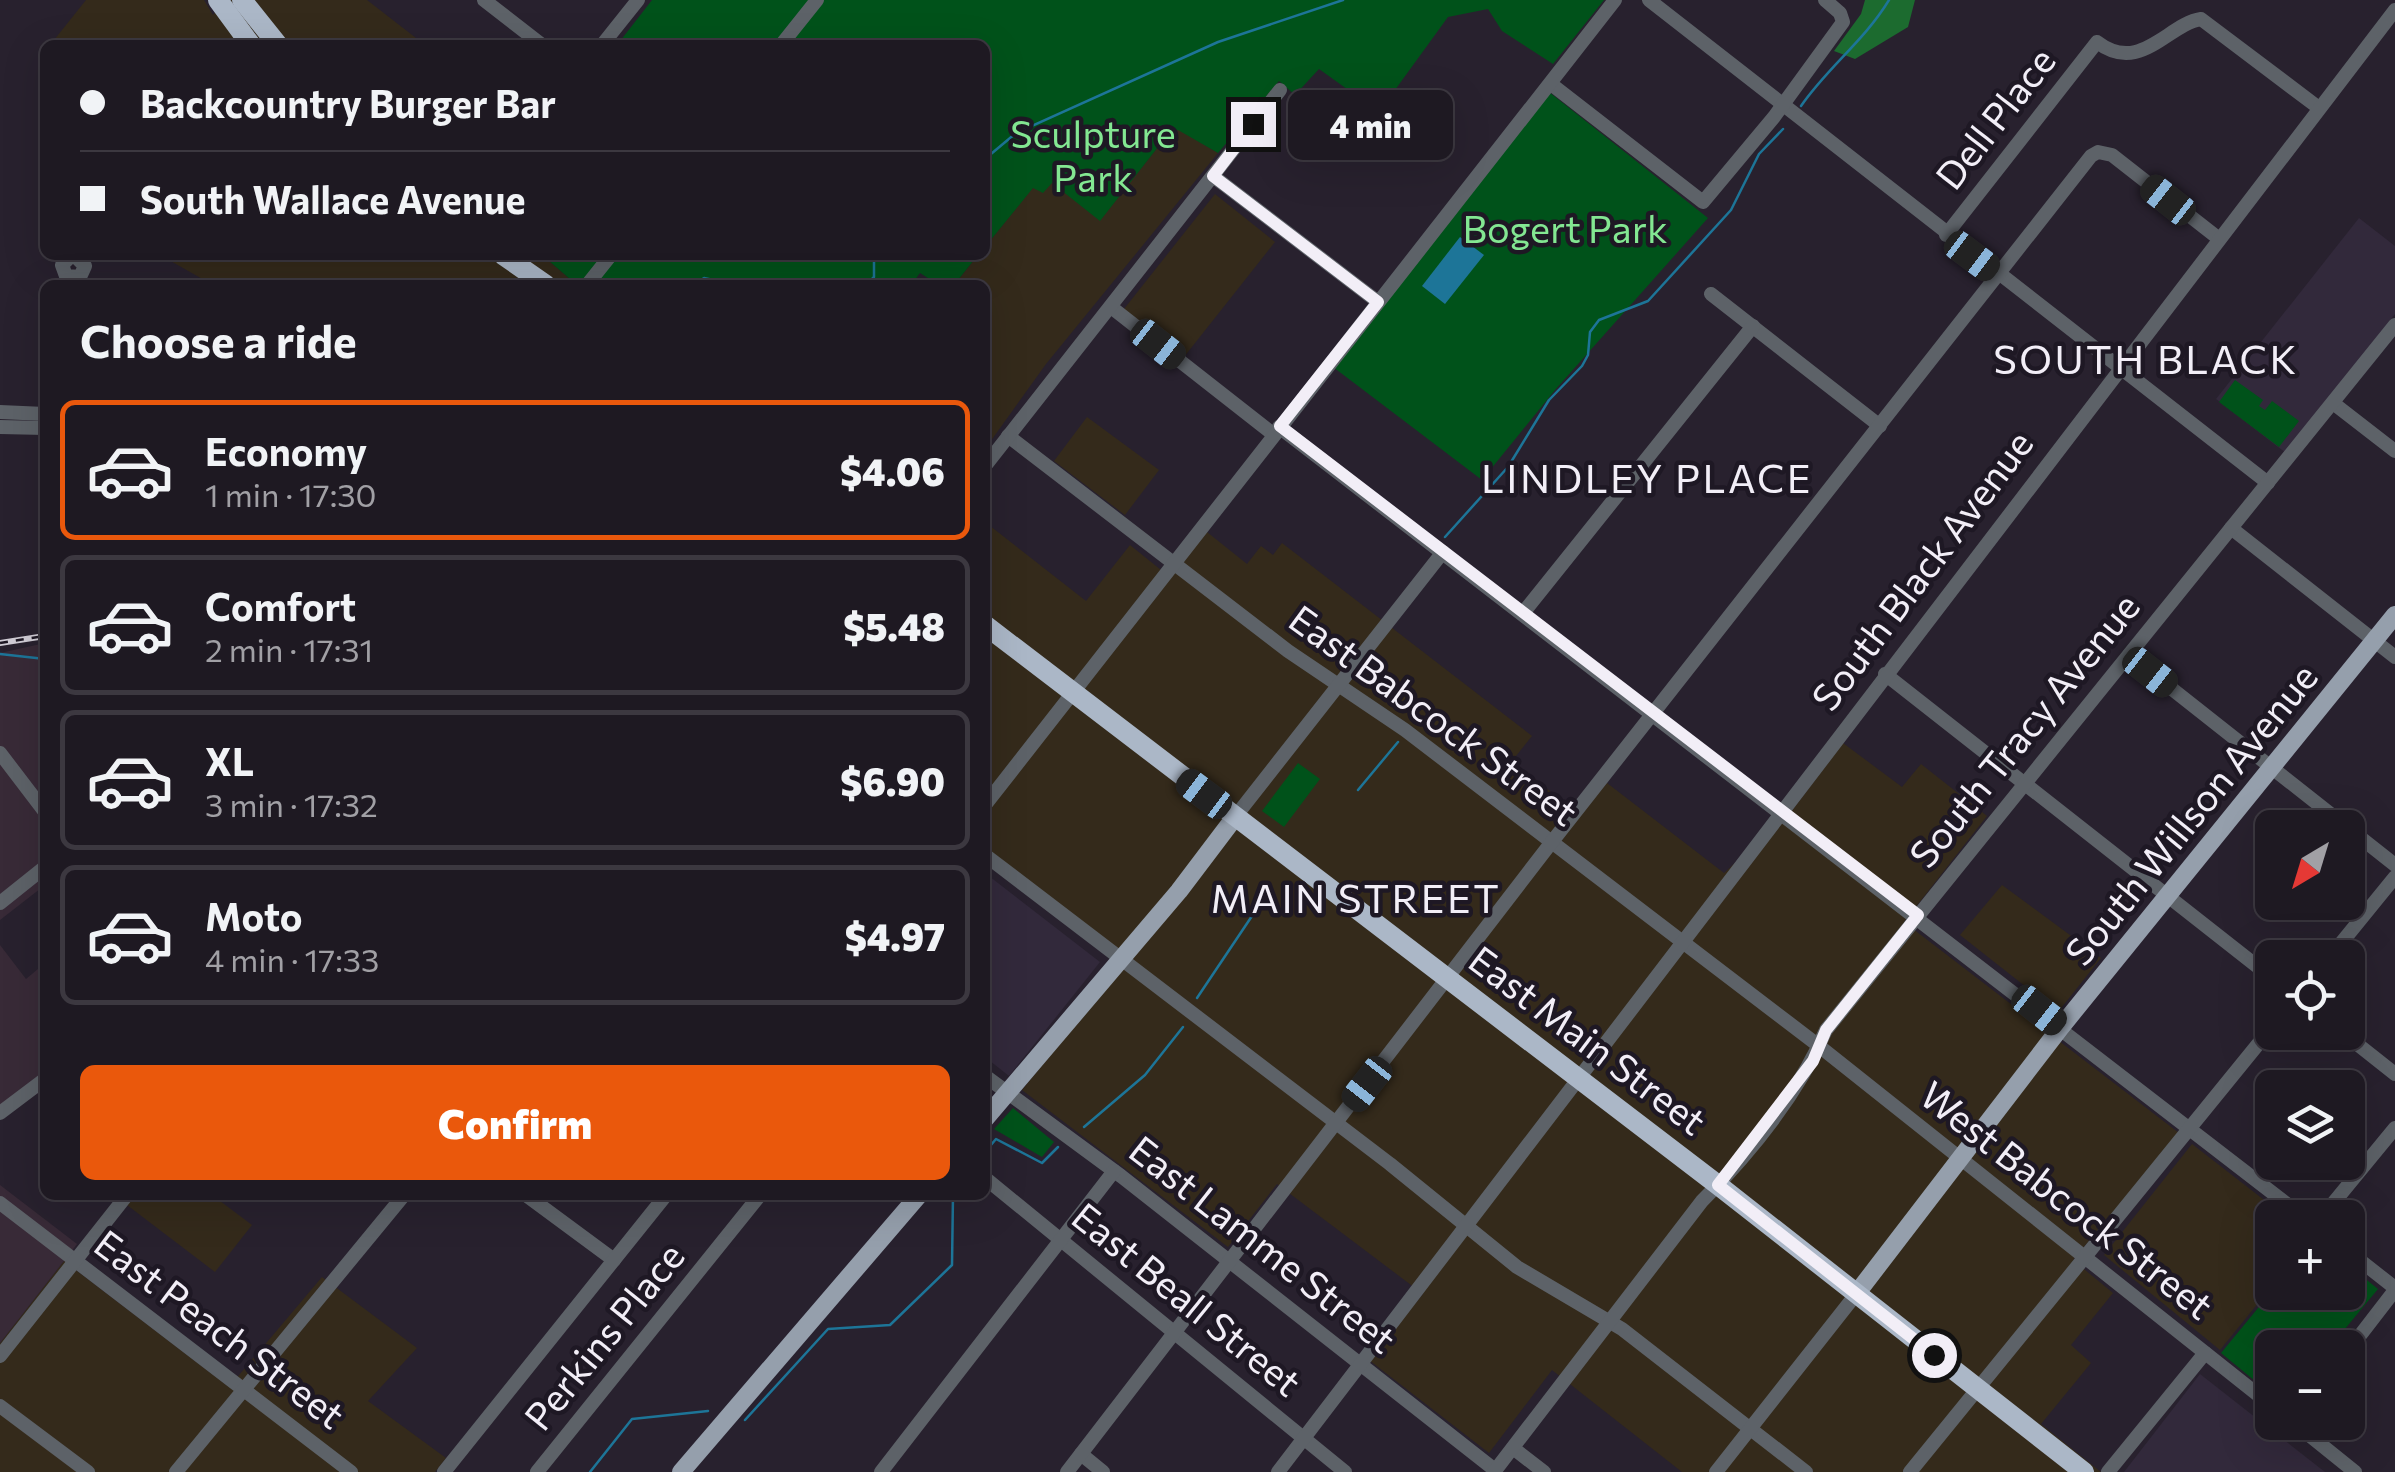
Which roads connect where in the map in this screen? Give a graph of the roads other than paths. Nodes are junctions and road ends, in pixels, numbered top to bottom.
1 (218, 0) edge
2 (242, 0) edge
3 (484, 0) edge
4 (638, 0) edge
5 (817, 0) edge
6 (1615, 0) edge
7 (1649, 0) edge
8 (1824, 0) edge
9 (2395, 10) edge
10 (248, 40) edge
11 (274, 40) edge
12 (536, 40) edge
13 (606, 40) edge
14 (785, 40) edge
15 (1551, 84) junction
16 (1280, 90) dead end
17 (1781, 106) junction
18 (2319, 108) junction
19 (1213, 176) junction
20 (1946, 235) junction
21 (2218, 238) junction
22 (512, 260) edge
23 (525, 260) edge
24 (607, 260) edge
25 (1999, 276) junction
26 (542, 280) edge
27 (544, 280) edge
28 (590, 280) edge
29 (1711, 294) dead end
30 (1378, 302) junction
31 (1111, 307) junction
32 (2395, 325) edge
33 (1753, 326) junction
34 (2118, 368) junction
35 (2333, 403) junction
36 (0, 412) edge
37 (40, 414) edge
38 (1880, 426) junction
39 (0, 427) edge
40 (40, 428) edge
41 (1276, 430) junction
42 (1008, 436) junction
43 (2395, 451) edge
44 (990, 459) edge
45 (2268, 484) junction
46 (2231, 528) junction
47 (1443, 552) junction
48 (1173, 562) junction
49 (1523, 613) junction
50 (2395, 614) edge
51 (990, 629) edge
52 (2374, 640) junction
53 (2128, 655) junction
54 (2395, 656) edge
55 (1885, 674) junction
56 (1340, 685) junction
57 (1071, 692) junction
58 (1654, 713) junction
59 (0, 753) edge
60 (2273, 768) junction
61 (2024, 783) junction
62 (990, 798) edge
63 (40, 805) edge
64 (1782, 812) junction
65 (1235, 817) junction
66 (1552, 843) junction
67 (990, 859) edge
68 (2395, 865) edge
69 (40, 871) edge
70 (2395, 876) edge
71 (2169, 896) junction
72 (0, 903) edge
73 (1918, 915) junction
74 (2343, 940) edge
75 (1682, 944) junction
76 (1121, 960) junction
77 (2255, 964) edge
78 (1448, 978) junction
79 (2061, 1027) junction
80 (1820, 1046) junction
81 (2255, 1048) edge
82 (2365, 1050) edge
83 (2395, 1074) edge
84 (1578, 1078) junction
85 (990, 1079) edge
86 (40, 1083) edge
87 (1008, 1092) junction
88 (0, 1113) edge
89 (990, 1113) edge
90 (1336, 1123) junction
91 (2395, 1128) edge
92 (2191, 1129) junction
93 (1960, 1158) junction
94 (1114, 1171) junction
95 (990, 1182) edge
96 (1718, 1185) junction
97 (123, 1200) edge
98 (400, 1200) edge
99 (533, 1200) edge
100 (662, 1200) edge
101 (756, 1200) edge
102 (915, 1200) edge
103 (2282, 1200) edge
104 (2337, 1200) edge
105 (0, 1203) edge
106 (1466, 1226) junction
107 (1061, 1240) junction
108 (2086, 1258) junction
109 (614, 1260) junction
110 (75, 1262) junction
111 (1231, 1262) junction
112 (2365, 1265) edge
113 (2395, 1289) edge
114 (1857, 1294) junction
115 (1609, 1322) junction
116 (2364, 1330) edge
117 (1176, 1333) junction
118 (2205, 1353) junction
119 (0, 1356) edge
120 (1361, 1364) junction
121 (1978, 1389) junction
122 (243, 1390) junction
123 (2255, 1393) edge
124 (0, 1406) edge
125 (1750, 1428) junction
126 (1304, 1438) junction
127 (2316, 1440) edge
128 (1512, 1448) junction
129 (1081, 1454) junction
130 (1494, 1471) edge
131 (88, 1472) edge
132 (176, 1472) edge
133 (351, 1472) edge
134 (444, 1472) edge
135 (537, 1472) edge
136 (680, 1472) edge
137 (881, 1472) edge
138 (1068, 1472) edge
139 (1102, 1472) edge
140 (1278, 1472) edge
141 (1346, 1472) edge
142 (1544, 1472) edge
143 (1716, 1472) edge
144 (1806, 1472) edge
145 (1910, 1472) edge
146 (2084, 1472) edge
147 (2108, 1472) edge
148 (2356, 1472) edge

1 - 10 highway
2 - 11 highway
3 - 12 street
4 - 13 street
5 - 14 street
6 - 15 street
7 - 17 street
8 - 17 street
9 - 18 street, South Black Avenue
15 - 17 street
15 - 30 street
16 - 19 street
17 - 20 street
18 - 20 street, Dell Place
18 - 21 street, South Black Avenue
19 - 30 street
19 - 31 street
20 - 25 street
21 - 25 street
21 - 34 street, South Black Avenue
22 - 26 highway
23 - 27 highway
24 - 28 street
25 - 34 street
25 - 38 street
29 - 33 street
30 - 41 street
31 - 41 street
31 - 42 street
32 - 35 street, South Tracy Avenue
33 - 38 street
33 - 49 street
34 - 45 street
34 - 55 street, South Black Avenue
35 - 43 street
35 - 45 street, South Tracy Avenue
36 - 37 street
38 - 58 street
39 - 40 street
41 - 47 street
41 - 48 street
42 - 44 street
42 - 48 street, East Babcock Street
45 - 46 street, South Tracy Avenue
46 - 52 street
46 - 53 street, South Tracy Avenue
47 - 49 street
47 - 56 street
48 - 56 street, East Babcock Street
48 - 57 street
49 - 58 street
50 - 52 main road, South Willson Avenue
51 - 57 highway, East Main Street
52 - 54 street
52 - 60 main road, South Willson Avenue
53 - 60 street
53 - 61 street, South Tracy Avenue
55 - 61 street
55 - 64 street, South Black Avenue
56 - 65 street
56 - 66 street, East Babcock Street
57 - 62 street
57 - 65 highway, East Main Street
58 - 64 street
58 - 66 street
59 - 63 street
60 - 68 street
60 - 71 main road, South Willson Avenue
61 - 71 street
61 - 73 street, South Tracy Avenue
64 - 73 street
64 - 75 street, South Black Avenue
65 - 76 main road
65 - 78 highway, East Main Street
66 - 75 street, East Babcock Street
66 - 78 street
67 - 76 street
69 - 72 street
70 - 74 street
71 - 77 street
71 - 79 main road, South Willson Avenue
73 - 79 street
73 - 80 street, South Tracy Avenue
75 - 80 street, East Babcock Street
75 - 84 street, South Black Avenue
76 - 87 main road
76 - 90 street
78 - 84 highway, East Main Street
78 - 90 street
79 - 92 street
79 - 93 main road, South Willson Avenue
80 - 93 street, West Babcock Street
80 - 96 street, South Tracy Avenue
81 - 92 street
82 - 83 street
84 - 96 highway, East Main Street
84 - 106 street, South Black Avenue
85 - 87 street, East Lamme Street
86 - 88 street
87 - 89 main road
87 - 94 street, East Lamme Street
90 - 106 street
90 - 111 street
91 - 104 street
92 - 103 street
92 - 108 street
93 - 108 street, West Babcock Street
93 - 114 main road, South Willson Avenue
94 - 107 street
94 - 111 street, East Lamme Street
95 - 107 street, East Beall Street
96 - 114 highway, East Main Street
96 - 115 street, South Tracy Avenue
97 - 110 street
98 - 122 street
99 - 109 street
100 - 109 street
101 - 135 street, Perkins Place
102 - 136 main road
105 - 110 street, East Peach Street
106 - 115 street
106 - 120 street, South Black Avenue
107 - 117 street, East Beall Street
107 - 137 street
108 - 118 street, West Babcock Street
108 - 121 street
109 - 134 street
110 - 119 street
110 - 122 street, East Peach Street
111 - 117 street
111 - 120 street, East Lamme Street
112 - 113 street
113 - 116 street
114 - 121 highway, East Main Street
114 - 125 street
115 - 125 street
115 - 128 street, South Tracy Avenue
117 - 126 street, East Beall Street
117 - 129 street
118 - 123 street, West Babcock Street
118 - 147 street
120 - 126 street, South Black Avenue
120 - 130 street, East Lamme Street
121 - 145 street
121 - 146 highway, East Main Street
122 - 132 street
122 - 133 street, East Peach Street
124 - 131 street
125 - 143 street
125 - 144 street
126 - 140 street, South Black Avenue
126 - 141 street, East Beall Street
127 - 148 street
128 - 130 street, South Tracy Avenue
128 - 142 street
129 - 138 street
129 - 139 street

